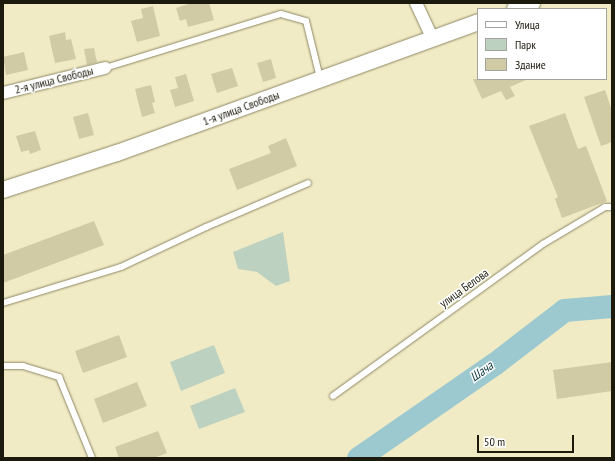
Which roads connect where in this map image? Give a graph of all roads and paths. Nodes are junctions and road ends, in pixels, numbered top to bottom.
1 (416, 3) edge
2 (532, 3) edge
3 (518, 8) edge
4 (477, 22) edge
5 (432, 38) junction
6 (105, 68) joint
7 (321, 79) junction
8 (3, 93) edge
9 (308, 183) dead end
10 (3, 190) edge
11 (612, 207) edge
12 (3, 303) edge
13 (3, 366) edge
14 (333, 396) dead end
15 (92, 458) edge

1 - 5 street
2 - 3 street
4 - 5 street, 1-я улица Свободы
5 - 7 street, 1-я улица Свободы
6 - 7 lane
6 - 8 street, 2-я улица Свободы
7 - 10 street, 1-я улица Свободы
9 - 12 lane
11 - 14 lane, улица Белова
13 - 15 lane

